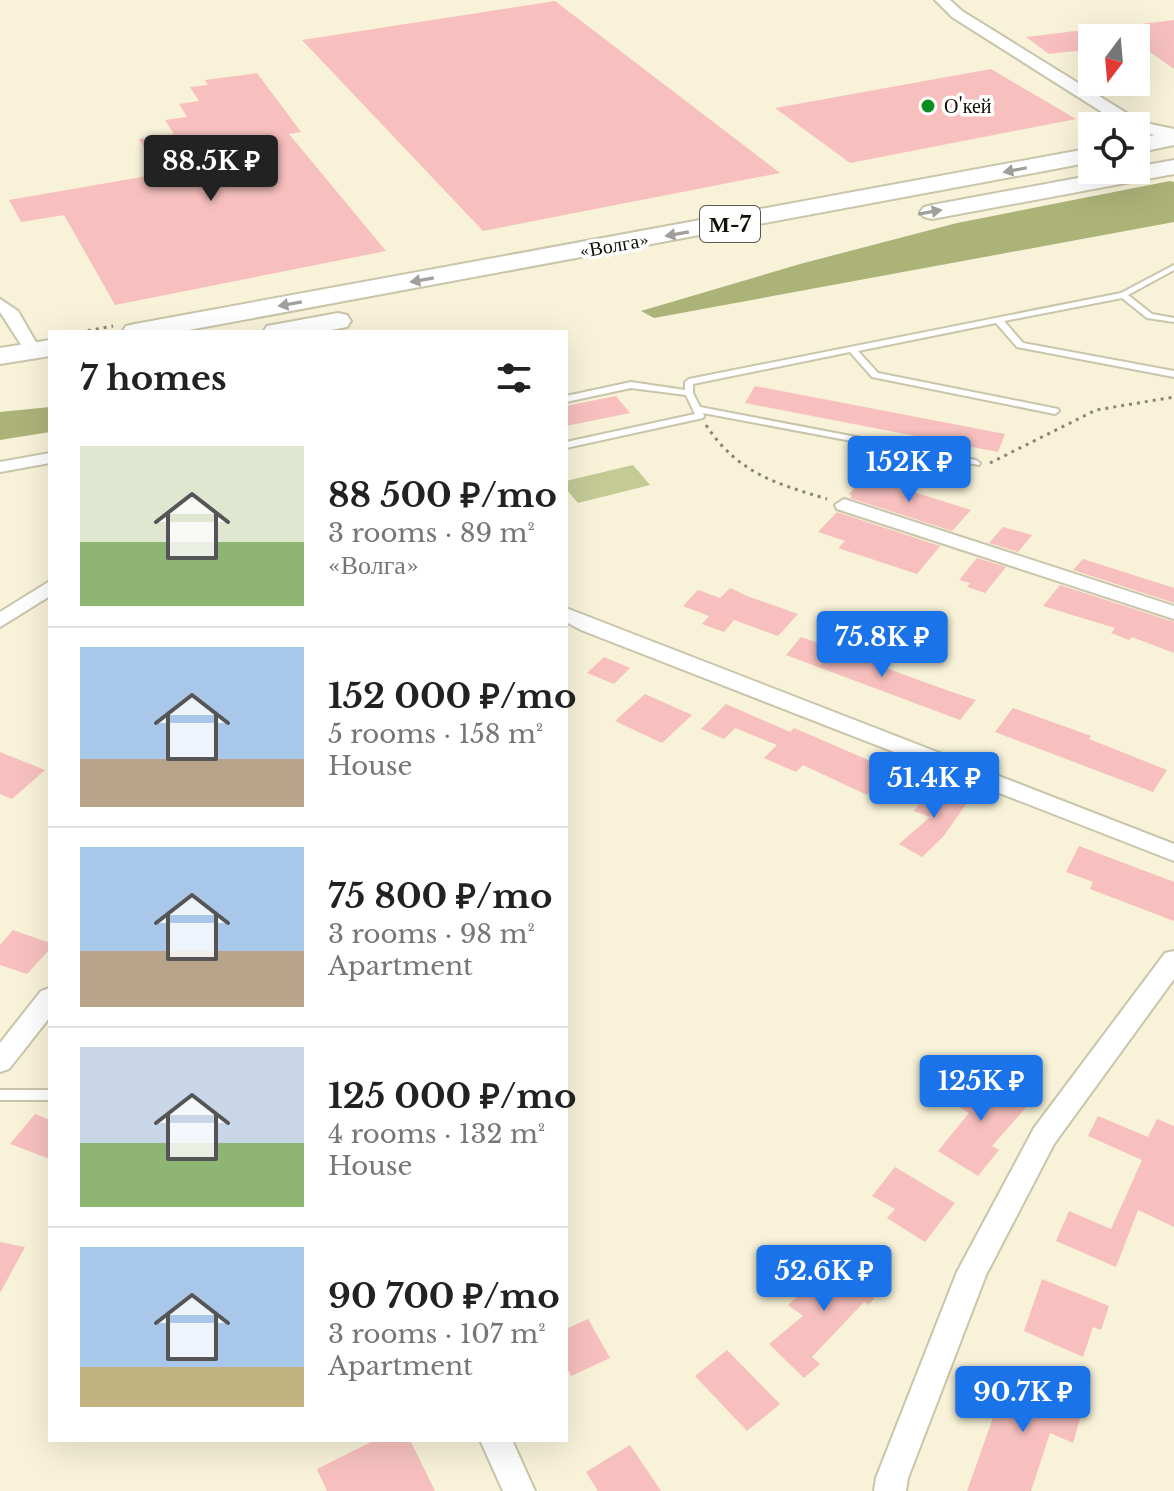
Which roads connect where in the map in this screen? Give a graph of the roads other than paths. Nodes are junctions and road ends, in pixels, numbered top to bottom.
1 (942, 0) edge
2 (1103, 112) edge
3 (1150, 135) edge
4 (1174, 136) edge
5 (1078, 158) edge
6 (1174, 169) edge
7 (916, 214) dead end
8 (688, 256) dead end
9 (1174, 267) edge
10 (490, 293) dead end
11 (1123, 295) junction
12 (0, 304) edge
13 (368, 315) dead end
14 (998, 320) junction
15 (1174, 320) edge
16 (146, 330) edge
17 (287, 330) edge
18 (41, 349) edge
19 (852, 349) junction
20 (0, 356) edge
21 (48, 373) edge
22 (1174, 374) edge
23 (0, 381) edge
24 (689, 393) junction
25 (568, 399) edge
26 (1055, 411) dead end
27 (699, 412) junction
28 (568, 445) edge
29 (48, 458) edge
30 (976, 463) road end
31 (0, 467) edge
32 (844, 505) road end
33 (48, 588) edge
34 (1174, 613) edge
35 (568, 615) edge
36 (0, 621) edge
37 (1174, 853) edge
38 (1174, 960) edge
39 (48, 1001) edge
40 (0, 1062) edge
41 (0, 1095) edge
42 (48, 1095) edge
43 (497, 1442) edge
44 (519, 1491) edge
45 (890, 1491) edge

1 - 2 street
3 - 4 highway
5 -> 16 highway, «Волга» / М-7
7 -> 6 highway
8 - 10 highway, «Волга» / М-7
9 - 11 lane
11 - 14 lane
11 - 15 lane
12 - 18 street
13 - 17 highway
14 - 19 lane
14 - 22 lane
18 - 20 highway
19 - 24 lane
19 - 26 lane
21 - 23 highway
24 - 25 lane
24 - 27 lane
27 - 28 lane
27 - 30 lane
29 - 31 street
32 - 34 street
33 - 36 street
35 - 37 street
38 - 45 street
39 - 40 street
41 - 42 lane
43 - 44 street

